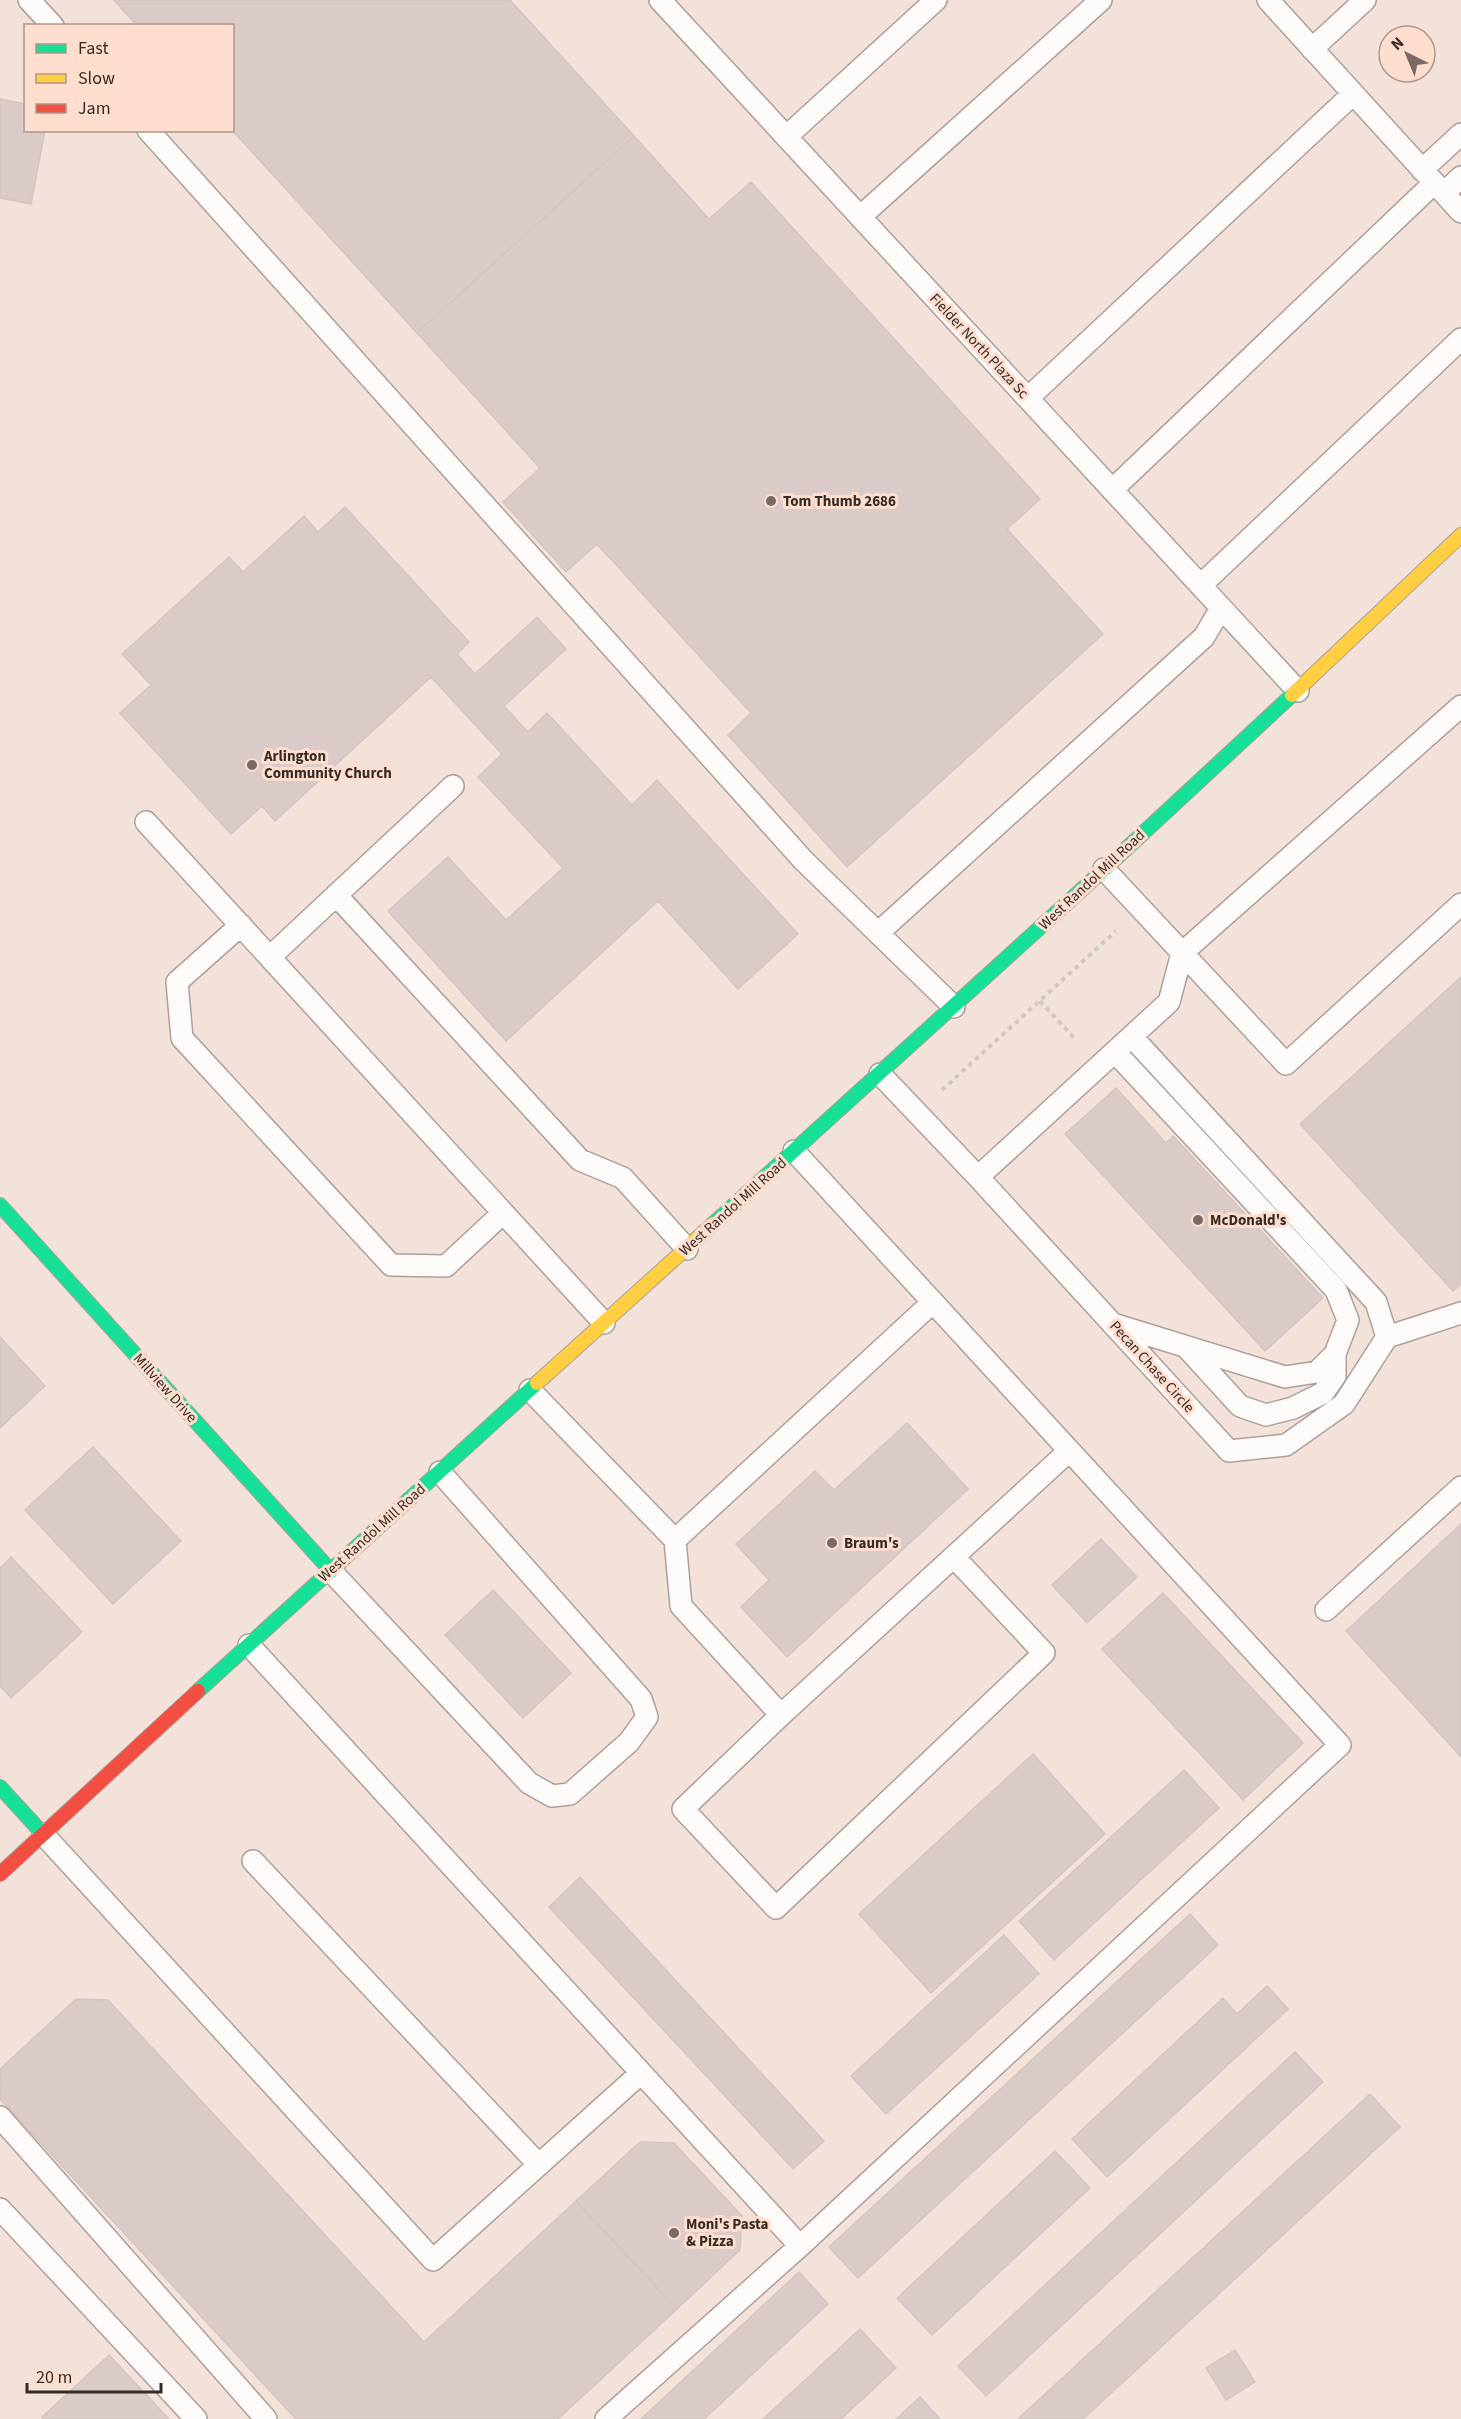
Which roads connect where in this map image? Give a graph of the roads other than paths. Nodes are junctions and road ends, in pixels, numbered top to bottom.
1 (29, 0) edge
2 (660, 0) edge
3 (936, 0) edge
4 (1101, 0) edge
5 (1268, 0) edge
6 (1365, 0) edge
7 (51, 24) edge
8 (1312, 49) junction
9 (1353, 94) junction
10 (150, 132) edge
11 (1461, 134) edge
12 (786, 137) junction
13 (1461, 177) edge
14 (1433, 182) junction
15 (1461, 212) edge
16 (860, 217) junction
17 (1461, 339) edge
18 (1028, 398) junction
19 (1112, 490) junction
20 (1461, 535) edge
21 (1201, 585) junction
22 (1221, 608) junction
23 (1298, 691) junction
24 (1461, 706) edge
25 (453, 786) dead end
26 (146, 822) dead end
27 (1104, 869) junction
28 (336, 896) junction
29 (1461, 904) edge
30 (241, 925) junction
31 (878, 933) junction
32 (1182, 953) junction
33 (270, 957) junction
34 (954, 1007) junction
35 (1132, 1037) junction
36 (1115, 1052) junction
37 (880, 1074) junction
38 (794, 1151) junction
39 (978, 1177) junction
40 (0, 1205) edge
41 (503, 1212) junction
42 (687, 1248) junction
43 (933, 1302) junction
44 (1461, 1313) edge
45 (604, 1323) junction
46 (1113, 1324) junction
47 (1388, 1337) junction
48 (1187, 1347) junction
49 (1335, 1354) junction
50 (530, 1390) junction
51 (1069, 1451) junction
52 (440, 1472) junction
53 (1461, 1487) edge
54 (675, 1540) junction
55 (954, 1557) junction
56 (331, 1571) junction
57 (1326, 1610) dead end
58 (249, 1645) junction
59 (781, 1716) junction
60 (0, 1787) edge
61 (43, 1834) junction
62 (253, 1861) dead end
63 (0, 1874) edge
64 (641, 2073) junction
65 (0, 2117) edge
66 (539, 2165) junction
67 (0, 2209) edge
68 (800, 2246) junction
69 (196, 2419) edge
70 (266, 2419) edge
71 (606, 2419) edge

1 - 7 lane
2 - 12 lane, Fielder North Plaza Sc
3 - 12 lane
4 - 16 lane
5 - 8 lane
6 - 8 lane
8 - 9 lane
9 - 14 lane
9 - 18 lane
10 - 31 lane
11 - 14 lane
12 - 16 lane, Fielder North Plaza Sc
13 - 14 lane
14 - 15 lane
14 - 19 lane
16 - 18 lane, Fielder North Plaza Sc
17 - 21 lane
18 - 19 lane, Fielder North Plaza Sc
19 - 21 lane, Fielder North Plaza Sc
20 - 23 main road, West Randol Mill Road
21 - 22 lane, Fielder North Plaza Sc
22 - 23 lane, Fielder North Plaza Sc
22 - 31 lane
23 - 27 main road, West Randol Mill Road
24 - 32 lane
25 - 28 lane
26 - 30 lane
27 - 32 lane
27 - 34 main road, West Randol Mill Road
28 - 33 lane
28 - 42 lane
29 - 32 lane
30 - 33 lane
30 - 41 lane
31 - 34 lane
32 - 35 lane
33 - 41 lane
34 - 37 main road, West Randol Mill Road
35 - 36 lane
35 - 47 lane
36 - 39 lane
36 - 49 lane
37 - 38 main road, West Randol Mill Road
37 - 39 lane, Pecan Chase Circle
38 - 42 main road, West Randol Mill Road
38 - 43 lane
39 - 46 lane, Pecan Chase Circle
40 - 56 main road, Millview Drive
41 - 45 lane
42 - 45 main road, West Randol Mill Road
43 - 51 lane
43 - 54 lane
44 - 47 lane
45 - 50 main road, West Randol Mill Road
46 - 47 lane, Pecan Chase Circle
46 - 48 lane
48 - 49 lane
48 - 49 lane
50 - 52 main road, West Randol Mill Road
50 - 54 lane
51 - 55 lane
51 - 68 lane
52 - 56 main road, West Randol Mill Road
52 - 56 lane
53 - 57 lane
54 - 59 lane
55 - 59 lane
55 - 59 lane
56 - 58 main road, West Randol Mill Road
58 - 61 main road, West Randol Mill Road
58 - 64 lane
60 - 61 main road
61 - 63 main road, West Randol Mill Road
61 - 66 lane
62 - 66 lane
64 - 66 lane
64 - 68 lane
65 - 70 lane
67 - 69 lane
68 - 71 lane

